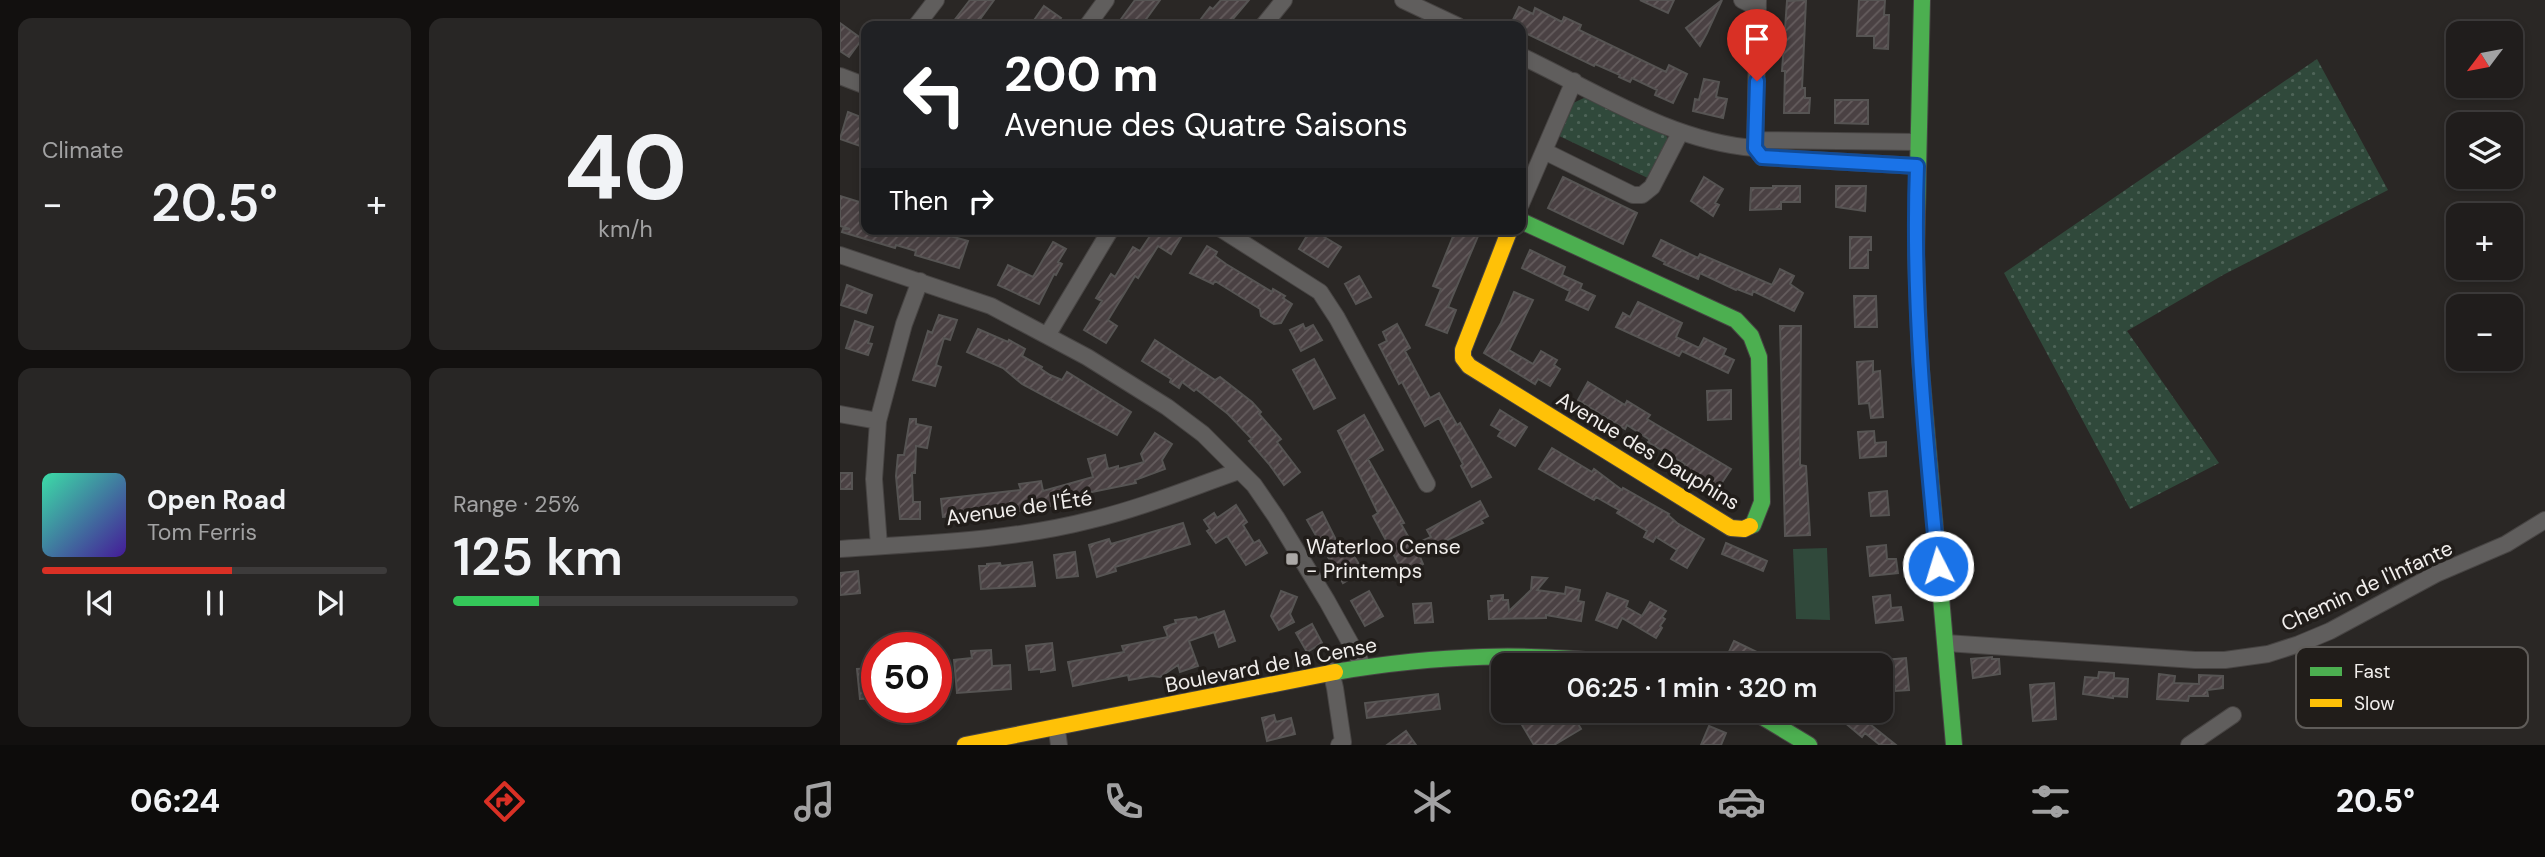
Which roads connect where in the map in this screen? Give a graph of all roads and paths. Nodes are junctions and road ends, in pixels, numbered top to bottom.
1 (936, 0) edge
2 (1106, 0) edge
3 (1284, 0) edge
4 (1403, 0) edge
5 (1742, 0) edge
6 (1922, 0) edge
7 (1758, 4) edge
8 (920, 21) edge
9 (1091, 21) edge
10 (1267, 21) edge
11 (1447, 21) edge
12 (1526, 58) edge
13 (840, 76) edge
14 (1574, 81) junction
15 (861, 84) edge
16 (1679, 133) junction
17 (1918, 142) junction
18 (1755, 148) junction
19 (1544, 151) junction
20 (1917, 166) junction
21 (1526, 192) edge
22 (1526, 223) edge
23 (1107, 235) edge
24 (1230, 235) edge
25 (1508, 235) edge
26 (840, 255) edge
27 (920, 281) junction
28 (1048, 334) junction
29 (840, 414) edge
30 (877, 421) junction
31 (1239, 471) junction
32 (1427, 484) dead end
33 (2545, 520) edge
34 (879, 546) junction
35 (840, 549) edge
36 (1945, 643) junction
37 (1491, 654) edge
38 (1363, 666) junction
39 (1331, 671) junction
40 (2232, 715) dead end
41 (1774, 723) edge
42 (1058, 738) edge
43 (1342, 744) edge
44 (965, 745) edge
45 (1809, 745) edge
46 (1954, 745) edge
47 (2189, 745) edge

1 - 8 street
2 - 9 street
3 - 10 street
4 - 11 street
5 - 7 street
6 - 17 main road
7 - 18 street
12 - 14 street
13 - 15 street
14 - 16 street
14 - 19 street
16 - 18 street
16 - 19 street
17 - 18 street
17 - 20 main road
18 - 20 street
19 - 21 street
20 - 36 main road
22 - 25 main road, Avenue des Dauphins
23 - 28 street
24 - 32 street
26 - 27 street
27 - 28 street
27 - 30 street
28 - 31 street
29 - 30 street
30 - 34 street
31 - 34 street, Avenue de l'Été
31 - 38 street
33 - 36 street, Chemin de l'Infante
34 - 35 street, Avenue de l'Été
36 - 46 main road
37 - 38 main road, Boulevard de la Cense
38 - 39 main road, Boulevard de la Cense
39 - 42 main road, Boulevard de la Cense
39 - 43 street
40 - 47 street
41 - 45 main road
42 - 44 main road, Boulevard de la Cense

